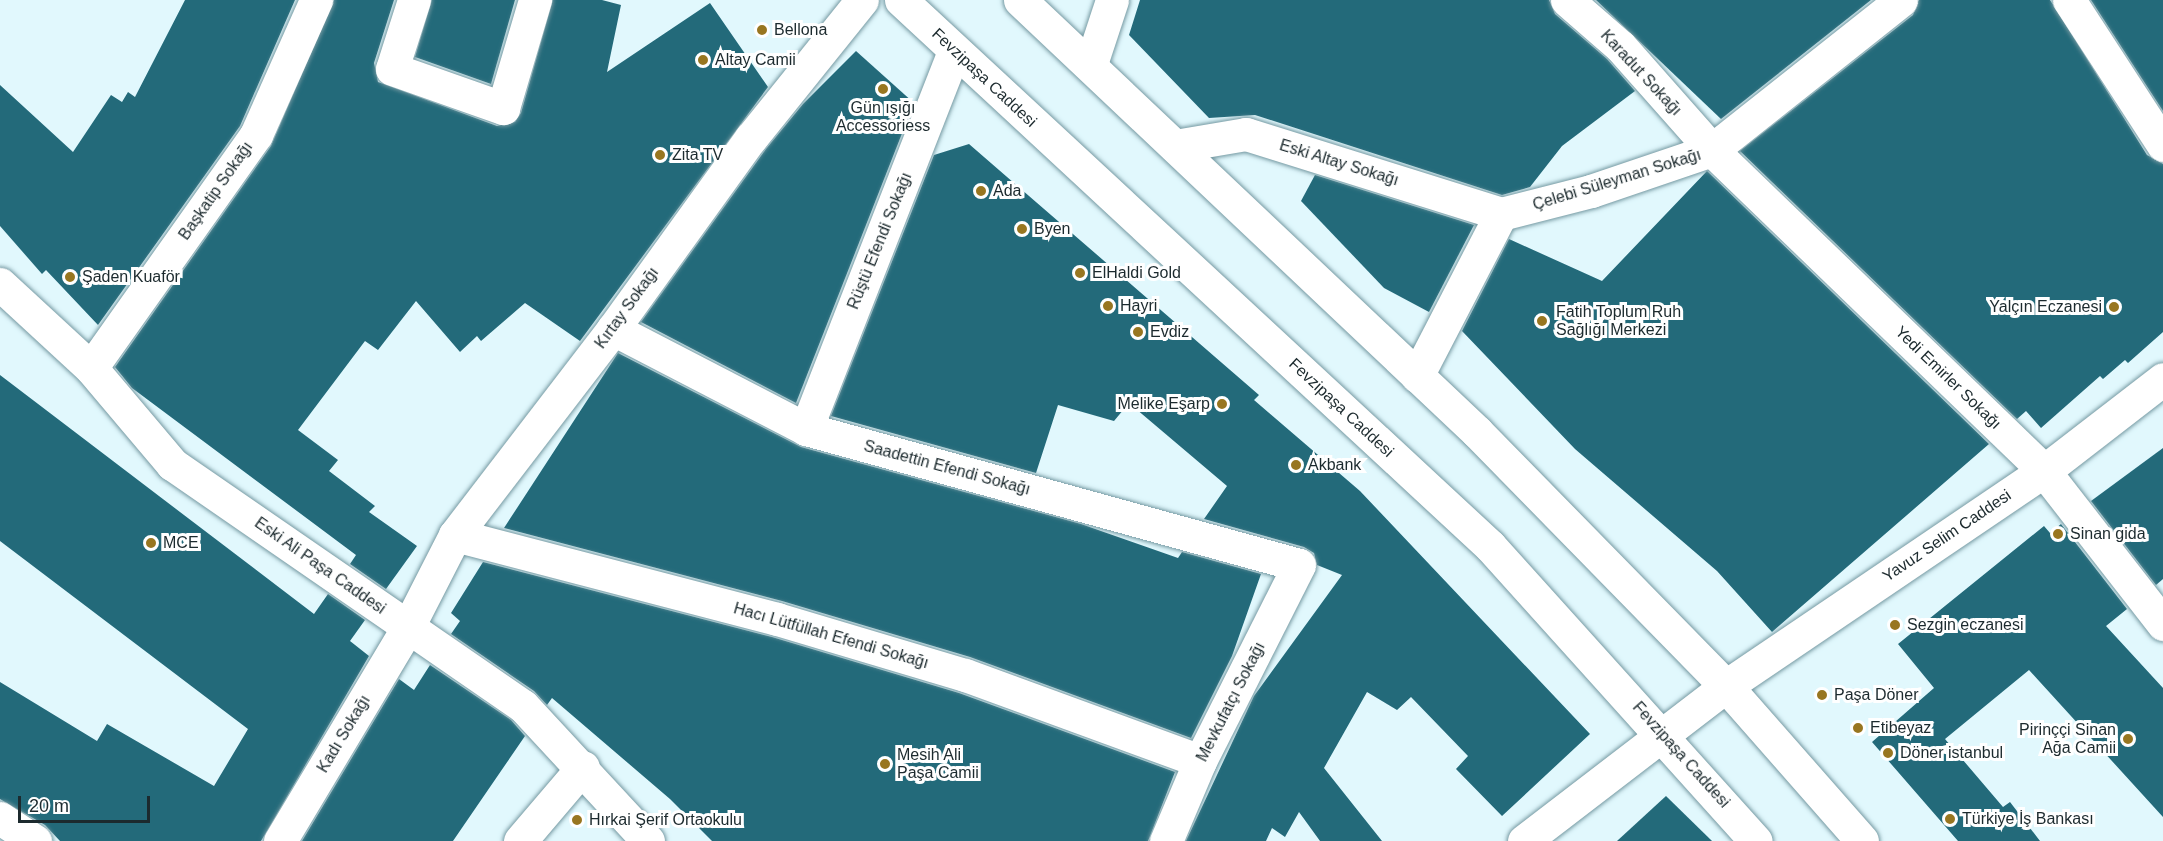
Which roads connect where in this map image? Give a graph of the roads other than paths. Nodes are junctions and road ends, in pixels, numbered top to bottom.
1 (316, 0) edge
2 (414, 0) edge
3 (535, 0) edge
4 (862, 0) edge
5 (901, 0) edge
6 (1020, 0) edge
7 (1112, 0) edge
8 (1568, 0) edge
9 (1901, 0) edge
10 (2069, 0) edge
11 (954, 52) junction
12 (1091, 64) junction
13 (2163, 145) edge
14 (1175, 146) junction
15 (1712, 150) junction
16 (1502, 214) junction
17 (0, 284) edge
18 (613, 329) junction
19 (91, 369) junction
20 (1417, 376) junction
21 (2163, 379) edge
22 (806, 429) junction
23 (2044, 471) junction
24 (455, 535) junction
25 (1299, 565) joint
26 (2163, 624) edge
27 (408, 627) junction
28 (1726, 686) junction
29 (1662, 734) junction
30 (1200, 761) junction
31 (583, 766) junction
32 (0, 818) edge
33 (35, 841) edge
34 (280, 841) edge
35 (520, 841) edge
36 (648, 841) edge
37 (1166, 841) edge
38 (1524, 841) edge
39 (1755, 841) edge
40 (1862, 841) edge

1 - 19 street, Başkatip Sokağı
2 - 3 street
4 - 18 street, Kırtay Sokağı
5 - 11 street, Fevzipaşa Caddesi
6 - 12 street
7 - 12 street
8 - 15 street, Karadut Sokağı
9 - 15 street, Çelebi Süleyman Sokağı
10 - 13 street
11 - 22 street, Rüştü Efendi Sokağı
11 - 29 street, Fevzipaşa Caddesi
12 - 14 street
14 - 16 street, Eski Altay Sokağı
14 - 20 street
15 - 16 street, Çelebi Süleyman Sokağı
15 - 23 street, Yedi Emirler Sokağı
16 - 20 street
17 - 19 street, Eski Ali Paşa Caddesi
18 - 22 street, Saadettin Efendi Sokağı
18 - 24 street, Kırtay Sokağı
19 - 27 street, Eski Ali Paşa Caddesi
20 - 28 street
21 - 23 street, Yavuz Selim Caddesi
22 - 25 street, Saadettin Efendi Sokağı
23 - 26 street, Yedi Emirler Sokağı
23 - 28 street, Yavuz Selim Caddesi
24 - 27 street, Kırtay Sokağı
24 - 30 street, Hacı Lütfüllah Efendi Sokağı
25 - 30 street, Mevkufatçı Sokağı
27 - 31 street, Eski Ali Paşa Caddesi
27 - 34 street, Kadı Sokağı
28 - 29 street, Yavuz Selim Caddesi
28 - 40 street
29 - 38 street, Yavuz Selim Caddesi
29 - 39 street, Fevzipaşa Caddesi
30 - 37 street, Mevkufatçı Sokağı
31 - 35 street
31 - 36 street, Eski Ali Paşa Caddesi
32 - 33 street

